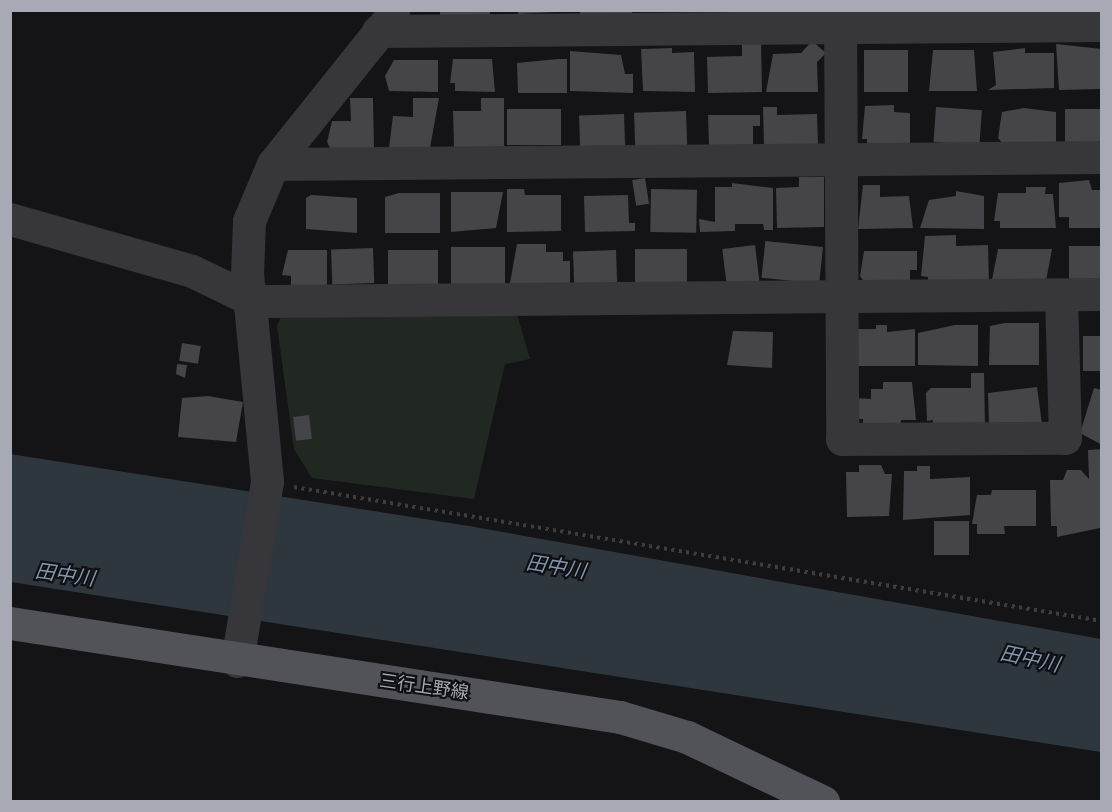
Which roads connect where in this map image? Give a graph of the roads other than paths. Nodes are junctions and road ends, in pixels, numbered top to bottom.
1 (841, 19) edge
2 (387, 20) edge
3 (1101, 25) edge
4 (1101, 157) edge
5 (842, 160) junction
6 (273, 164) junction
7 (10, 219) edge
8 (1101, 294) edge
9 (1061, 295) junction
10 (841, 297) junction
11 (250, 299) junction
12 (10, 623) edge
13 (239, 650) junction
14 (823, 801) edge

1 - 2 street
1 - 3 street
1 - 5 street
2 - 6 street
4 - 5 street
5 - 6 street
5 - 10 street
6 - 11 street
7 - 11 street
8 - 9 street
9 - 10 street
9 - 10 street
10 - 11 street
11 - 13 street
12 - 13 main road, 三行上野線
13 - 14 main road, 三行上野線

